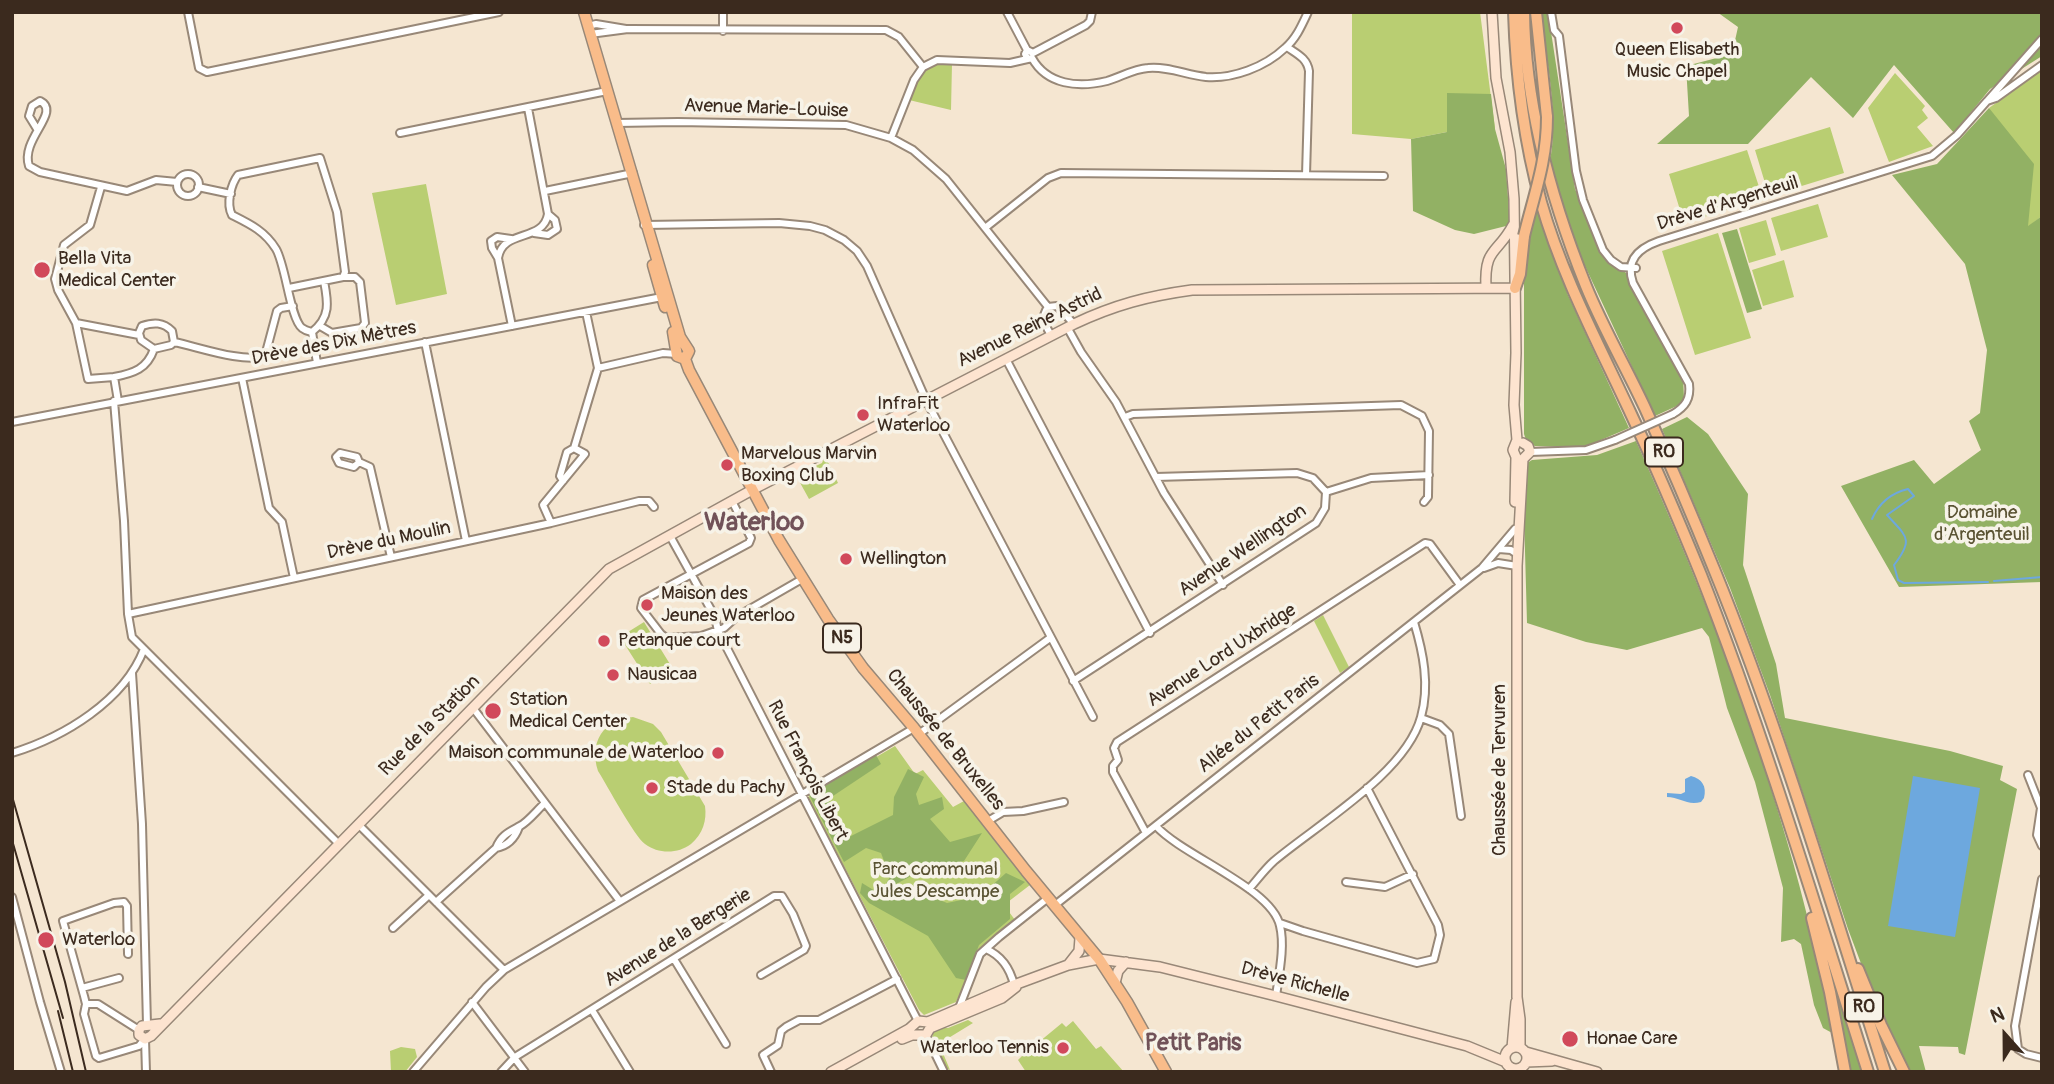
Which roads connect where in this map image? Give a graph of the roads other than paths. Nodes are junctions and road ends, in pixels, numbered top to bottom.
1 (188, 12) edge
2 (499, 12) edge
3 (584, 12) edge
4 (723, 12) edge
5 (1007, 12) edge
6 (1092, 12) edge
7 (1308, 12) edge
8 (1492, 12) edge
9 (1514, 12) edge
10 (1536, 12) edge
11 (1551, 12) edge
12 (1524, 18) edge
13 (589, 30) junction
14 (723, 31) junction
15 (2042, 39) edge
16 (1287, 47) junction
17 (1030, 55) junction
18 (2042, 65) edge
19 (923, 67) junction
20 (607, 91) junction
21 (1987, 101) junction
22 (528, 107) junction
23 (616, 123) junction
24 (37, 129) dead end
25 (401, 133) dead end
26 (891, 138) junction
27 (630, 173) junction
28 (1306, 175) junction
29 (1384, 176) dead end
30 (177, 182) junction
31 (101, 187) junction
32 (198, 187) junction
33 (545, 191) junction
34 (231, 194) junction
35 (548, 214) junction
36 (1514, 223) junction
37 (645, 225) junction
38 (985, 228) junction
39 (533, 233) junction
40 (511, 239) junction
41 (498, 258) junction
42 (1633, 268) junction
43 (343, 277) junction
44 (324, 281) junction
45 (289, 288) junction
46 (1486, 288) junction
47 (1515, 288) junction
48 (664, 292) junction
49 (293, 306) junction
50 (1048, 307) junction
51 (586, 312) junction
52 (76, 323) junction
53 (1071, 325) junction
54 (320, 326) junction
55 (512, 326) junction
56 (312, 332) junction
57 (139, 335) junction
58 (1051, 335) junction
59 (174, 342) junction
60 (425, 342) junction
61 (155, 349) junction
62 (681, 352) junction
63 (1006, 359) junction
64 (317, 363) junction
65 (598, 368) junction
66 (114, 377) junction
67 (242, 378) junction
68 (926, 400) junction
69 (116, 401) junction
70 (1125, 417) junction
71 (12, 422) edge
72 (1520, 443) junction
73 (574, 448) junction
74 (1523, 456) junction
75 (359, 462) dead end
76 (1429, 475) junction
77 (1156, 477) junction
78 (563, 481) junction
79 (752, 489) junction
80 (1326, 492) junction
81 (732, 501) junction
82 (1424, 502) dead end
83 (653, 507) dead end
84 (551, 523) junction
85 (1515, 529) junction
86 (670, 536) junction
87 (466, 541) junction
88 (1517, 542) junction
89 (1499, 549) junction
90 (1517, 554) junction
91 (391, 557) junction
92 (1517, 566) junction
93 (1482, 568) junction
94 (690, 573) junction
95 (293, 578) junction
96 (802, 579) junction
97 (1223, 584) junction
98 (1460, 585) junction
99 (128, 614) junction
100 (1414, 622) junction
101 (718, 631) junction
102 (1150, 633) junction
103 (1050, 638) junction
104 (144, 649) junction
105 (152, 657) junction
106 (132, 672) junction
107 (1073, 681) junction
108 (473, 708) junction
109 (1093, 717) dead end
110 (1421, 718) junction
111 (917, 731) junction
112 (12, 752) edge
113 (2028, 775) dead end
114 (1367, 788) junction
115 (801, 795) junction
116 (1064, 802) dead end
117 (545, 803) junction
118 (1461, 816) dead end
119 (988, 821) junction
120 (358, 824) junction
121 (1156, 825) junction
122 (1146, 833) junction
123 (339, 844) junction
124 (2042, 846) edge
125 (1413, 874) junction
126 (2042, 879) edge
127 (1346, 882) dead end
128 (1249, 889) junction
129 (1811, 891) junction
130 (429, 895) junction
131 (12, 897) edge
132 (620, 900) junction
133 (1051, 901) junction
134 (436, 902) junction
135 (1280, 923) junction
136 (393, 928) dead end
137 (1080, 938) junction
138 (1843, 942) junction
139 (986, 948) junction
140 (128, 954) dead end
141 (674, 959) junction
142 (1099, 959) junction
143 (1126, 961) junction
144 (1068, 965) junction
145 (504, 970) junction
146 (761, 975) dead end
147 (119, 978) dead end
148 (897, 979) junction
149 (1115, 983) junction
150 (1017, 984) junction
151 (82, 988) junction
152 (1276, 996) junction
153 (472, 1003) junction
154 (86, 1004) junction
155 (959, 1008) junction
156 (592, 1010) junction
157 (922, 1028) junction
158 (146, 1032) junction
159 (726, 1044) dead end
160 (1516, 1049) junction
161 (1480, 1050) junction
162 (515, 1057) junction
163 (2042, 1058) edge
164 (1557, 1061) junction
165 (1509, 1067) edge
166 (1524, 1067) edge
167 (60, 1071) edge
168 (146, 1072) edge
169 (412, 1072) edge
170 (501, 1072) edge
171 (525, 1072) edge
172 (630, 1072) edge
173 (771, 1072) edge
174 (831, 1072) edge
175 (944, 1072) edge
176 (1166, 1072) edge
177 (1597, 1072) edge
178 (1845, 1072) edge
179 (1868, 1072) edge
180 (1885, 1072) edge
181 (1905, 1072) edge

1 - 2 street
3 - 13 main road, Chaussée de Bruxelles / N5
4 - 14 street
5 - 17 street
6 - 17 street
7 - 16 street
8 - 36 street
9 - 129 highway, R0
10 - 47 highway, bridge
11 - 42 street
12 - 138 highway, R0
13 - 14 street
13 - 20 main road, Chaussée de Bruxelles / N5
14 - 19 street
15 - 21 street
16 - 17 street
16 - 28 street
17 - 19 street
18 - 21 street, Drève d'Argenteuil
19 - 26 street
20 - 22 street
20 - 23 main road, Chaussée de Bruxelles / N5
21 - 42 street, Drève d'Argenteuil
22 - 25 street
22 - 33 street
23 - 26 street, Avenue Marie-Louise
23 - 27 main road, Chaussée de Bruxelles / N5
24 - 31 street
26 - 38 street, Avenue Marie-Louise
27 - 33 street
27 - 37 main road, Chaussée de Bruxelles / N5
28 - 29 street
28 - 38 street
30 - 31 street
30 - 32 street
30 - 32 street
31 - 52 street
32 - 34 street
33 - 35 street
34 - 43 street
34 - 45 street
35 - 39 street
35 - 39 street
36 - 46 street
36 - 47 street
37 - 48 main road, Chaussée de Bruxelles / N5
37 - 68 street
38 - 50 street, Avenue Marie-Louise
39 - 40 street
40 - 41 street
40 - 41 street
41 - 55 street
42 - 74 street, bridge
43 - 44 street
43 - 54 street
44 - 45 street
44 - 54 street
45 - 49 street
46 - 47 street, Avenue Reine Astrid
46 - 53 street, Avenue Reine Astrid
47 - 72 street
48 - 51 street, Drève des Dix Mètres
48 - 62 main road, Chaussée de Bruxelles / N5
48 - 62 main road, Chaussée de Bruxelles / N5
49 - 56 street
49 - 59 street
50 - 53 street, Avenue Marie-Louise
50 - 58 street
51 - 55 street, Drève des Dix Mètres
51 - 65 street
52 - 57 street
52 - 66 street
53 - 58 street, Avenue Reine Astrid
53 - 70 street
54 - 56 street
55 - 60 street, Drève des Dix Mètres
56 - 64 street
57 - 59 street
57 - 61 street
58 - 63 street, Avenue Reine Astrid
59 - 61 street
60 - 64 street, Drève des Dix Mètres
60 - 87 street
61 - 66 street
62 - 65 street
62 - 79 main road, Chaussée de Bruxelles / N5
63 - 68 street, Avenue Reine Astrid
63 - 102 street
64 - 67 street, Drève des Dix Mètres
65 - 73 street
66 - 69 street
67 - 69 street, Drève des Dix Mètres
67 - 95 street
68 - 79 street, Avenue Reine Astrid
68 - 103 street
69 - 71 street, Drève des Dix Mètres
69 - 99 street
70 - 76 street
70 - 77 street
72 - 74 street
72 - 74 street
73 - 78 street
73 - 78 street
74 - 85 street, Chaussée de Tervuren
74 - 88 street, Chaussée de Tervuren
75 - 91 street
76 - 80 street, Avenue Wellington
76 - 82 street
77 - 80 street
77 - 97 street
78 - 84 street
79 - 81 street, Rue de la Station
79 - 96 main road, Chaussée de Bruxelles / N5
80 - 97 street, Avenue Wellington
81 - 86 street, Rue de la Station
81 - 94 street
83 - 84 street, Drève du Moulin
84 - 87 street, Drève du Moulin
85 - 88 street, Chaussée de Tervuren
85 - 89 street, Allée du Petit Paris
86 - 94 street, Rue François Libert
86 - 108 street, Rue de la Station
87 - 91 street, Drève du Moulin
88 - 90 street, Chaussée de Tervuren
89 - 90 street
89 - 93 street, Allée du Petit Paris
90 - 92 street, Chaussée de Tervuren
91 - 95 street, Drève du Moulin
92 - 93 street
92 - 160 street, Chaussée de Tervuren
93 - 98 street, Allée du Petit Paris
94 - 101 street, Rue François Libert
94 - 101 street
95 - 99 street, Drève du Moulin
96 - 101 street
96 - 111 main road, Chaussée de Bruxelles / N5
97 - 102 street, Avenue Wellington
98 - 100 street, Allée du Petit Paris
98 - 122 street, Avenue Lord Uxbridge
99 - 104 street
100 - 110 street
100 - 121 street, Allée du Petit Paris
101 - 115 street, Rue François Libert
102 - 107 street, Avenue Wellington
103 - 107 street
103 - 111 street
104 - 105 street
104 - 106 street
105 - 106 street
105 - 123 street
106 - 112 street
106 - 158 street
107 - 109 street
108 - 117 street
108 - 120 street, Rue de la Station
110 - 114 street
110 - 118 street
111 - 115 street
111 - 119 main road, Chaussée de Bruxelles / N5
113 - 124 street
114 - 125 street
114 - 128 street
115 - 132 street
115 - 148 street, Rue François Libert
116 - 119 street
117 - 132 street
117 - 134 street
119 - 133 main road, Chaussée de Bruxelles / N5
120 - 123 street, Rue de la Station
120 - 130 street
121 - 122 street, Allée du Petit Paris
121 - 128 street
122 - 133 street, Allée du Petit Paris
123 - 158 street, Rue de la Station
125 - 127 street
125 - 135 street
126 - 163 street
128 - 135 street
129 - 178 highway
129 - 179 highway, R0
130 - 134 street
130 - 136 street
131 - 167 street
132 - 145 street
133 - 137 main road, Chaussée de Bruxelles / N5
133 - 139 street, Allée du Petit Paris
134 - 145 street
135 - 152 street
137 - 142 main road, Chaussée de Bruxelles / N5
137 - 144 street
138 - 180 highway, R0
138 - 181 highway
139 - 150 street
139 - 155 street
140 - 151 street
141 - 146 street, Avenue de la Bergerie
141 - 156 street, Avenue de la Bergerie
141 - 159 street
142 - 143 street, Drève Richelle
142 - 144 street, Drève Richelle
142 - 149 main road, Chaussée de Bruxelles / N5
143 - 149 street
143 - 152 street, Drève Richelle
144 - 150 street, Drève Richelle
145 - 153 street
147 - 151 street
148 - 157 street, Rue François Libert
148 - 173 street
149 - 176 main road, Chaussée de Bruxelles / N5
150 - 155 street
150 - 157 street
151 - 154 street
152 - 161 street, Drève Richelle
153 - 162 street
153 - 169 street
154 - 158 street
154 - 158 street, Rue de la Station
155 - 157 street
156 - 162 street, Avenue de la Bergerie
156 - 172 street
157 - 174 street
157 - 175 street, Rue François Libert
158 - 168 street
160 - 161 street, Drève Richelle
160 - 164 street, Drève Richelle
160 - 165 street
160 - 166 street
161 - 165 street, Drève Richelle
162 - 170 street, Avenue de la Bergerie
162 - 171 street
164 - 166 street, Drève Richelle
164 - 177 street, Drève Richelle
165 - 166 street, Drève Richelle

